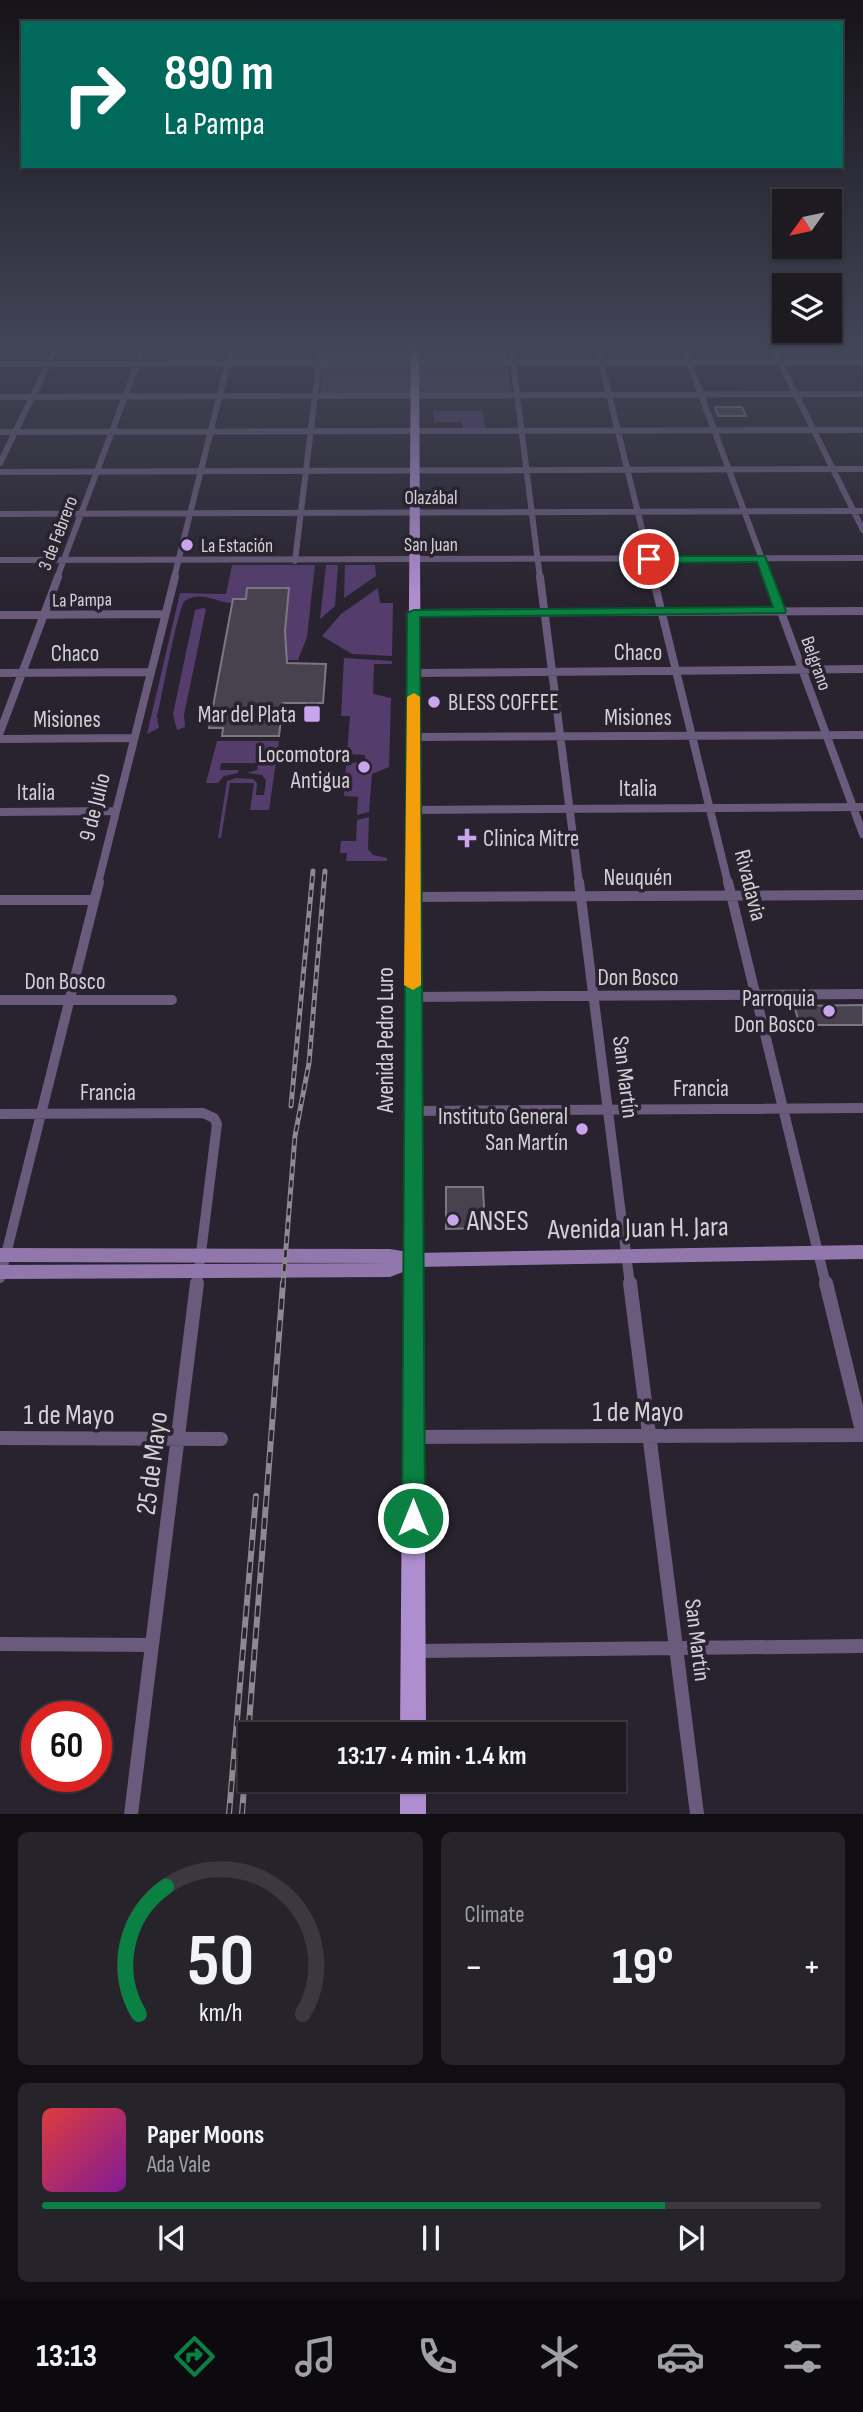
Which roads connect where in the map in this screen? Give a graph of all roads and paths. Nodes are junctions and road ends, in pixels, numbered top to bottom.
1 (617, 430) edge
2 (714, 430) edge
3 (813, 430) edge
4 (112, 431) junction
5 (211, 431) junction
6 (311, 431) junction
7 (521, 431) junction
8 (554, 431) edge
9 (0, 432) edge
10 (14, 432) junction
11 (415, 432) junction
12 (0, 463) edge
13 (863, 469) edge
14 (627, 470) junction
15 (728, 470) junction
16 (833, 470) junction
17 (201, 471) junction
18 (306, 471) junction
19 (415, 471) junction
20 (526, 471) junction
21 (0, 472) edge
22 (97, 472) junction
23 (744, 511) junction
24 (854, 511) junction
25 (863, 511) edge
26 (532, 512) junction
27 (638, 512) junction
28 (81, 513) junction
29 (190, 513) junction
30 (301, 513) junction
31 (414, 513) junction
32 (0, 514) edge
33 (863, 530) edge
34 (863, 558) edge
35 (649, 559) junction
36 (761, 559) junction
37 (0, 560) edge
38 (64, 560) junction
39 (414, 560) junction
40 (538, 560) junction
41 (178, 561) junction
42 (295, 561) junction
43 (662, 611) junction
44 (780, 611) junction
45 (863, 611) edge
46 (544, 612) junction
47 (414, 613) junction
48 (165, 614) junction
49 (0, 615) edge
50 (43, 615) junction
51 (863, 669) edge
52 (803, 670) junction
53 (677, 671) junction
54 (150, 672) junction
55 (552, 672) junction
56 (0, 673) edge
57 (22, 673) junction
58 (414, 673) junction
59 (0, 732) edge
60 (827, 735) junction
61 (863, 735) edge
62 (560, 736) junction
63 (693, 736) junction
64 (413, 737) junction
65 (0, 738) edge
66 (133, 738) junction
67 (710, 807) junction
68 (858, 807) edge
69 (569, 808) junction
70 (413, 810) junction
71 (115, 811) junction
72 (0, 812) edge
73 (863, 834) edge
74 (863, 895) edge
75 (581, 896) junction
76 (732, 896) junction
77 (413, 897) junction
78 (0, 900) edge
79 (92, 900) junction
80 (863, 994) edge
81 (757, 995) junction
82 (593, 996) junction
83 (413, 998) junction
84 (0, 1000) edge
85 (67, 1000) junction
86 (172, 1000) dead end
87 (785, 1108) junction
88 (863, 1108) edge
89 (608, 1109) junction
90 (412, 1111) junction
91 (0, 1114) edge
92 (40, 1114) junction
93 (214, 1118) joint
94 (820, 1252) junction
95 (863, 1252) edge
96 (626, 1255) junction
97 (414, 1260) junction
98 (201, 1263) junction
99 (1, 1267) edge
100 (863, 1435) edge
101 (649, 1436) junction
102 (414, 1437) junction
103 (0, 1438) edge
104 (179, 1439) junction
105 (221, 1439) dead end
106 (0, 1644) edge
107 (152, 1645) junction
108 (863, 1646) edge
109 (676, 1649) junction
110 (413, 1651) junction
111 (413, 1722) edge
112 (413, 1792) edge
113 (131, 1814) edge
114 (413, 1814) edge
115 (697, 1814) edge

1 - 14 street, Rivadavia
2 - 15 street, Belgrano
3 - 16 street
4 - 5 street
4 - 10 street
4 - 22 street, 3 de Febrero
5 - 6 street
5 - 17 street, 9 de Julio
6 - 11 street
6 - 18 street
7 - 8 street
7 - 11 street
7 - 20 street, San Martín
9 - 10 street
10 - 12 street
11 - 19 main road, Avenida Pedro Luro
13 - 16 street
14 - 15 street
14 - 20 street
14 - 27 street, Rivadavia
15 - 16 street
15 - 23 street, Belgrano
16 - 24 street
17 - 18 street
17 - 22 street
17 - 29 street, 9 de Julio
18 - 19 street
18 - 30 street
19 - 20 street
19 - 31 main road, Avenida Pedro Luro
20 - 26 street, San Martín
21 - 22 street
22 - 28 street, 3 de Febrero
23 - 24 street, Olazábal
23 - 27 street, Olazábal
23 - 36 street, Belgrano
24 - 25 street, Olazábal
24 - 33 street
26 - 27 street, Olazábal
26 - 31 street, Olazábal
26 - 40 street, San Martín
27 - 35 street, Rivadavia
28 - 29 street, Olazábal
28 - 32 street, Olazábal
28 - 38 street, 3 de Febrero
29 - 30 street, Olazábal
29 - 41 street, 9 de Julio
30 - 31 street, Olazábal
30 - 42 street
31 - 39 main road, Avenida Pedro Luro
34 - 36 street, San Juan
35 - 36 street, San Juan
35 - 40 street, San Juan
35 - 43 street, Rivadavia
36 - 44 street, Belgrano
37 - 38 street, San Juan
38 - 41 street, San Juan
38 - 50 street, 3 de Febrero
39 - 40 street, San Juan
39 - 42 street, San Juan
39 - 47 main road, Avenida Pedro Luro
40 - 46 street, San Martín
41 - 42 street, San Juan
41 - 48 street, 9 de Julio
43 - 44 street
43 - 46 street
43 - 53 street, Rivadavia
44 - 45 street
44 - 52 street, Belgrano
46 - 47 street
46 - 55 street, San Martín
47 - 58 main road, Avenida Pedro Luro
48 - 50 street, La Pampa
48 - 54 street, 9 de Julio
49 - 50 street, La Pampa
50 - 57 street, 3 de Febrero
51 - 52 street, Chaco
52 - 53 street, Chaco
52 - 60 street, Belgrano
53 - 55 street, Chaco
53 - 63 street, Rivadavia
54 - 57 street, Chaco
54 - 66 street, 9 de Julio
55 - 58 street, Chaco
55 - 62 street, San Martín
56 - 57 street, Chaco
57 - 59 street, 3 de Febrero
58 - 64 main road, Avenida Pedro Luro
60 - 61 street, Misiones
60 - 63 street, Misiones
60 - 68 street, Belgrano
62 - 63 street, Misiones
62 - 64 street, Misiones
62 - 69 street, San Martín
63 - 67 street, Rivadavia
64 - 70 main road, Avenida Pedro Luro
65 - 66 street, Misiones
66 - 71 street, 9 de Julio
67 - 68 street, Italia
67 - 69 street, Italia
67 - 76 street, Rivadavia
68 - 73 street, Belgrano
69 - 70 street, Italia
69 - 75 street, San Martín
70 - 77 main road, Avenida Pedro Luro
71 - 72 street, Italia
71 - 79 street, 9 de Julio
74 - 76 street, Neuquén
75 - 76 street, Neuquén
75 - 77 street, Neuquén
75 - 82 street, San Martín
76 - 81 street, Rivadavia
77 - 83 main road, Avenida Pedro Luro
78 - 79 street
79 - 85 street, 9 de Julio
80 - 81 street, Don Bosco
81 - 82 street, Don Bosco
81 - 87 street, Rivadavia
82 - 83 street, Don Bosco
82 - 89 street, San Martín
83 - 90 main road, Avenida Pedro Luro
84 - 85 street, Don Bosco
85 - 86 street, Don Bosco
85 - 92 street, 9 de Julio
87 - 88 street, Francia
87 - 89 street, Francia
87 - 94 street, Rivadavia
89 - 90 street, Francia
89 - 96 street, San Martín
90 - 97 main road, Avenida Pedro Luro
91 - 92 street, Francia
92 - 93 street, Francia
92 - 99 street, 9 de Julio
93 - 98 street, 25 de Mayo
94 - 95 main road, Avenida Juan H. Jara
94 - 96 main road, Avenida Juan H. Jara
94 - 100 street, Rivadavia
96 - 97 main road, Avenida Juan H. Jara
96 - 101 street, San Martín
97 - 98 main road, Avenida Juan H. Jara
97 - 102 main road, Avenida Pedro Luro
98 - 99 main road, Avenida Juan H. Jara
98 - 104 street, 25 de Mayo
100 - 101 street, 1 de Mayo
101 - 102 street, 1 de Mayo
101 - 109 street, San Martín
102 - 110 main road, Avenida Pedro Luro
103 - 104 street, 1 de Mayo
104 - 105 street, 1 de Mayo
104 - 107 street, 25 de Mayo
106 - 107 street
107 - 113 street, 25 de Mayo
108 - 109 street
109 - 110 street
109 - 115 street, San Martín
110 - 111 main road, Avenida Pedro Luro
112 - 114 main road

